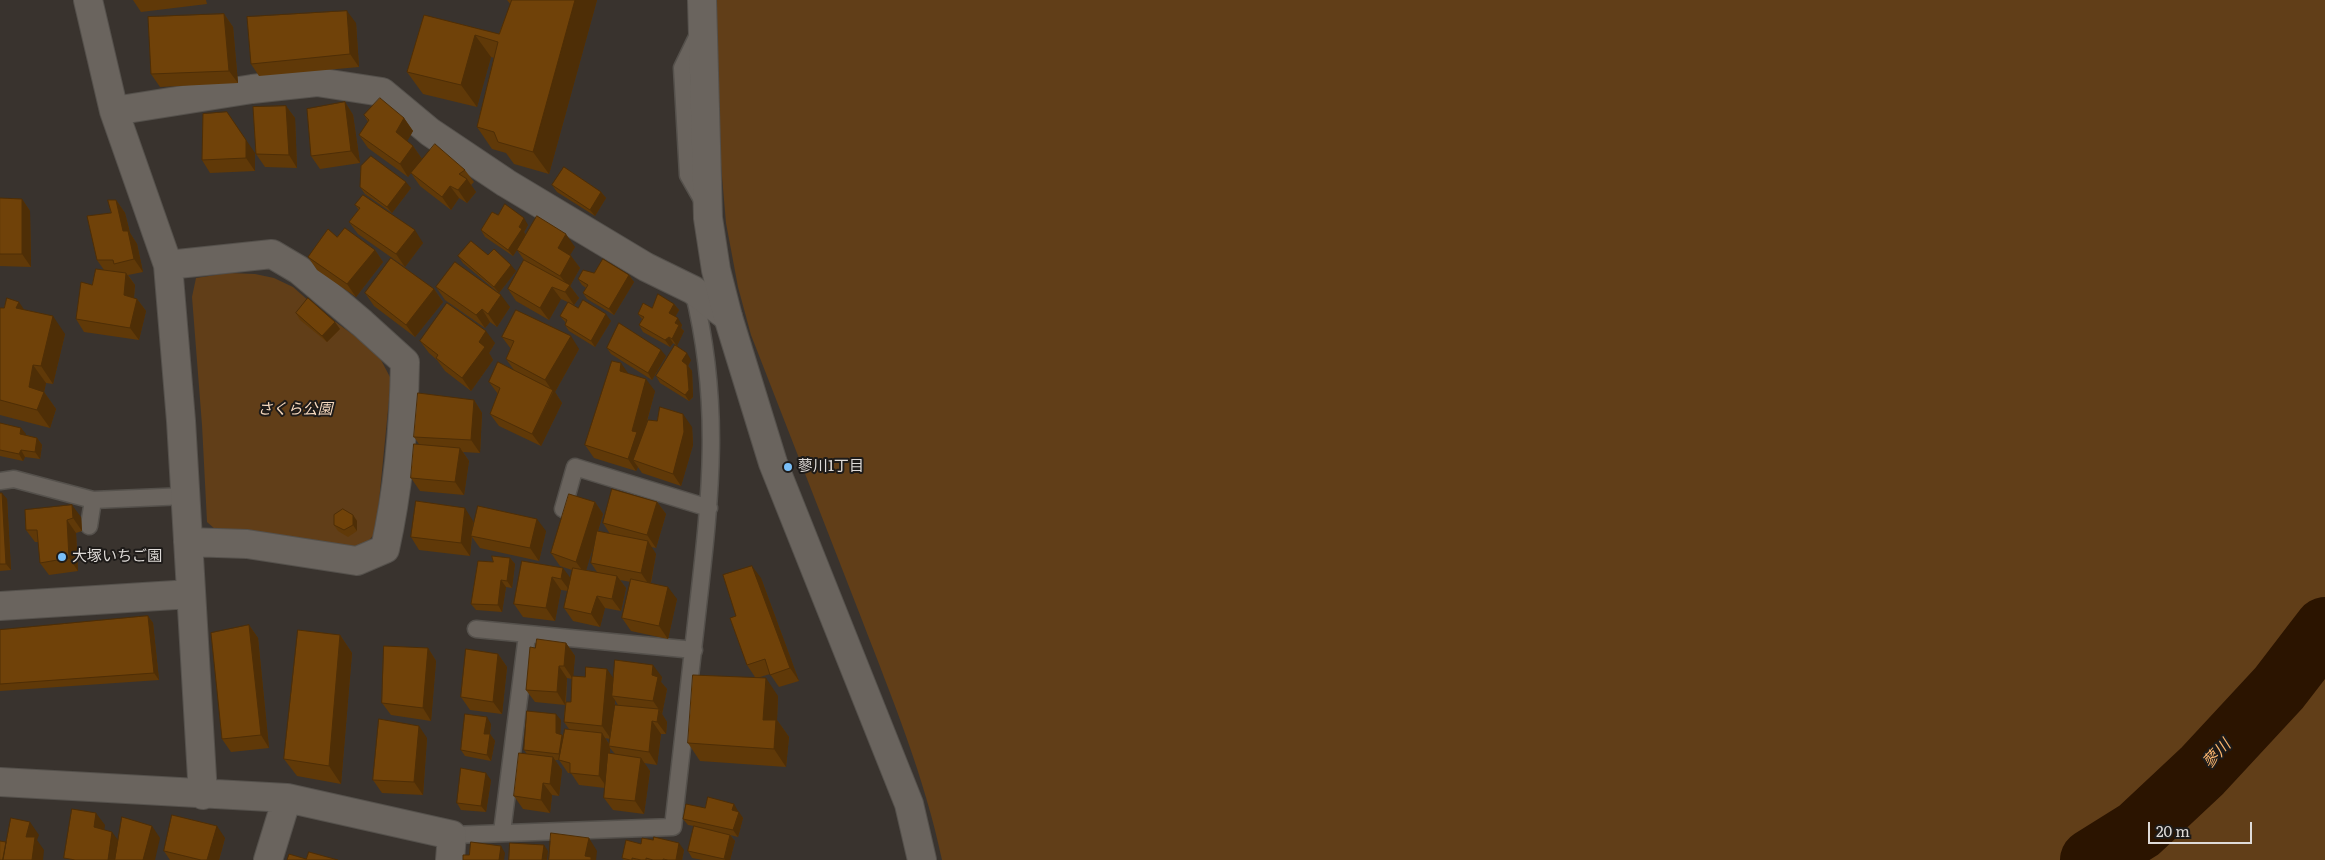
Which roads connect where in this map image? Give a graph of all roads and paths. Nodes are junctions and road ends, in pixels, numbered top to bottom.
1 (88, 0) edge
2 (702, 13) edge
3 (114, 111) junction
4 (168, 265) junction
5 (692, 290) junction
6 (728, 317) junction
7 (0, 481) edge
8 (186, 496) junction
9 (93, 500) junction
10 (709, 508) junction
11 (563, 509) edge
12 (88, 526) dead end
13 (188, 542) junction
14 (191, 594) junction
15 (0, 606) edge
16 (476, 630) dead end
17 (527, 635) junction
18 (694, 650) junction
19 (0, 782) edge
20 (203, 794) junction
21 (287, 798) junction
22 (502, 832) junction
23 (451, 848) edge
24 (268, 860) edge
25 (922, 860) edge

1 - 3 street
2 - 6 street
3 - 4 street
3 - 5 street
4 - 8 street
4 - 13 street
5 - 6 street
5 - 10 lane
6 - 25 street
7 - 9 lane
8 - 9 lane
8 - 13 street
9 - 12 lane
10 - 11 lane
10 - 18 lane
13 - 14 street
14 - 15 street
14 - 20 street
16 - 17 lane
17 - 18 lane
17 - 22 lane
18 - 22 lane
19 - 20 street
20 - 21 street
21 - 23 street
21 - 24 street
22 - 23 lane

